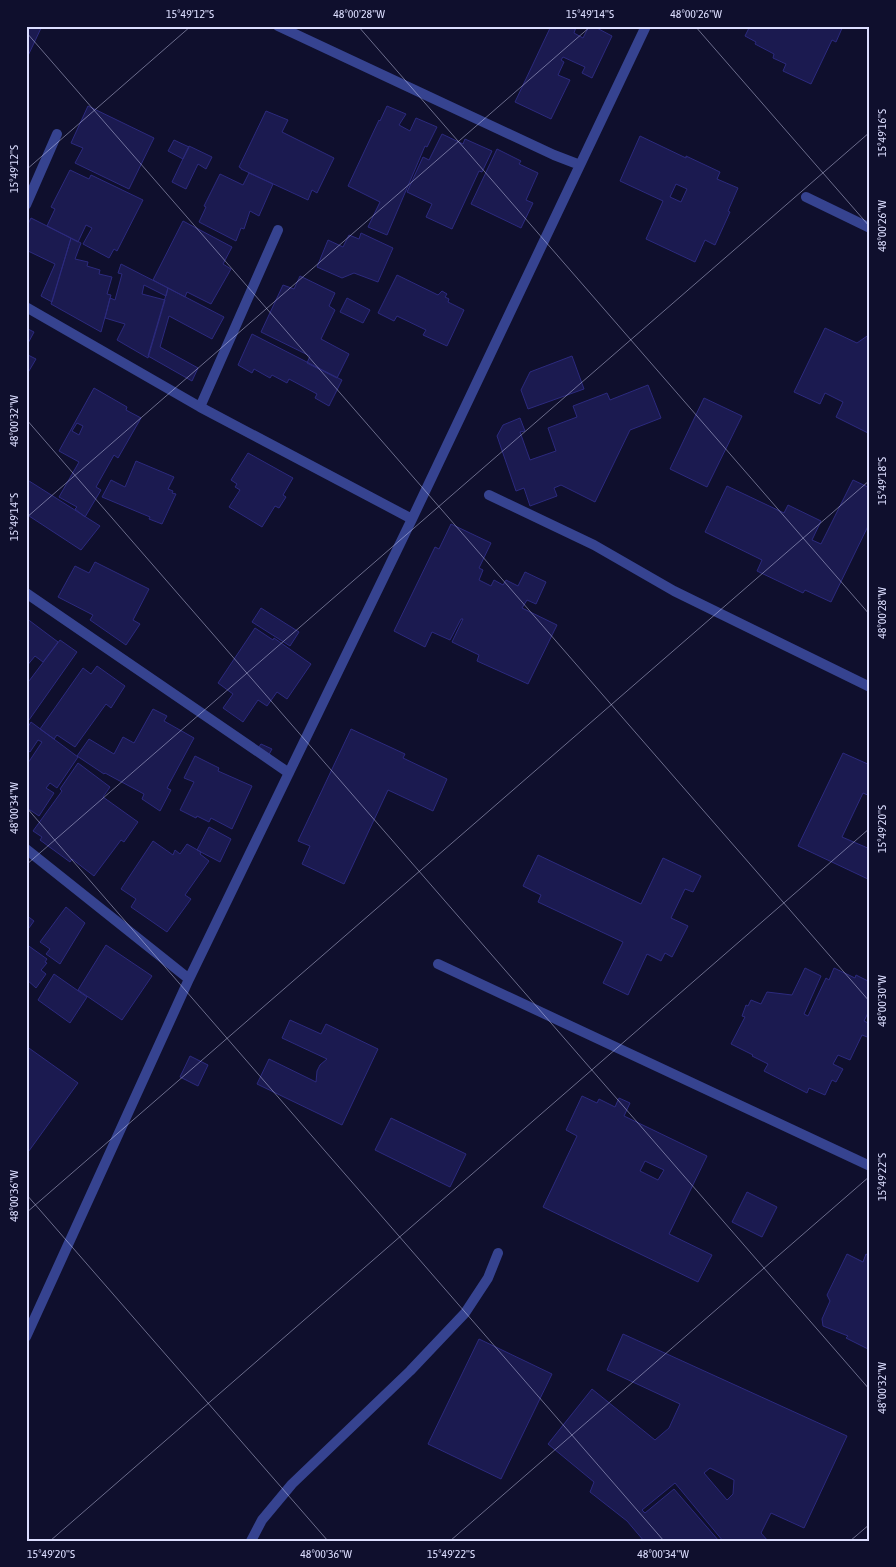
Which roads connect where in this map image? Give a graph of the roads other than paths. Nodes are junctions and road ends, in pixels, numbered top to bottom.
1 (278, 26) edge
2 (646, 26) edge
3 (58, 134) dead end
4 (580, 165) junction
5 (806, 197) dead end
6 (26, 205) edge
7 (870, 228) edge
8 (278, 230) dead end
9 (26, 307) edge
10 (200, 407) junction
11 (489, 495) dead end
12 (412, 519) junction
13 (26, 592) edge
14 (870, 687) edge
15 (288, 773) junction
16 (26, 849) edge
17 (438, 964) dead end
18 (189, 979) junction
19 (870, 1166) edge
20 (498, 1253) dead end
21 (26, 1337) edge
22 (251, 1541) edge

1 - 4 street
2 - 4 street
3 - 6 street
4 - 12 street
5 - 7 street
8 - 10 street
9 - 10 street
10 - 12 street
11 - 14 street
12 - 15 street
13 - 15 street
15 - 18 street
16 - 18 street
17 - 19 street
18 - 21 street
20 - 22 street

